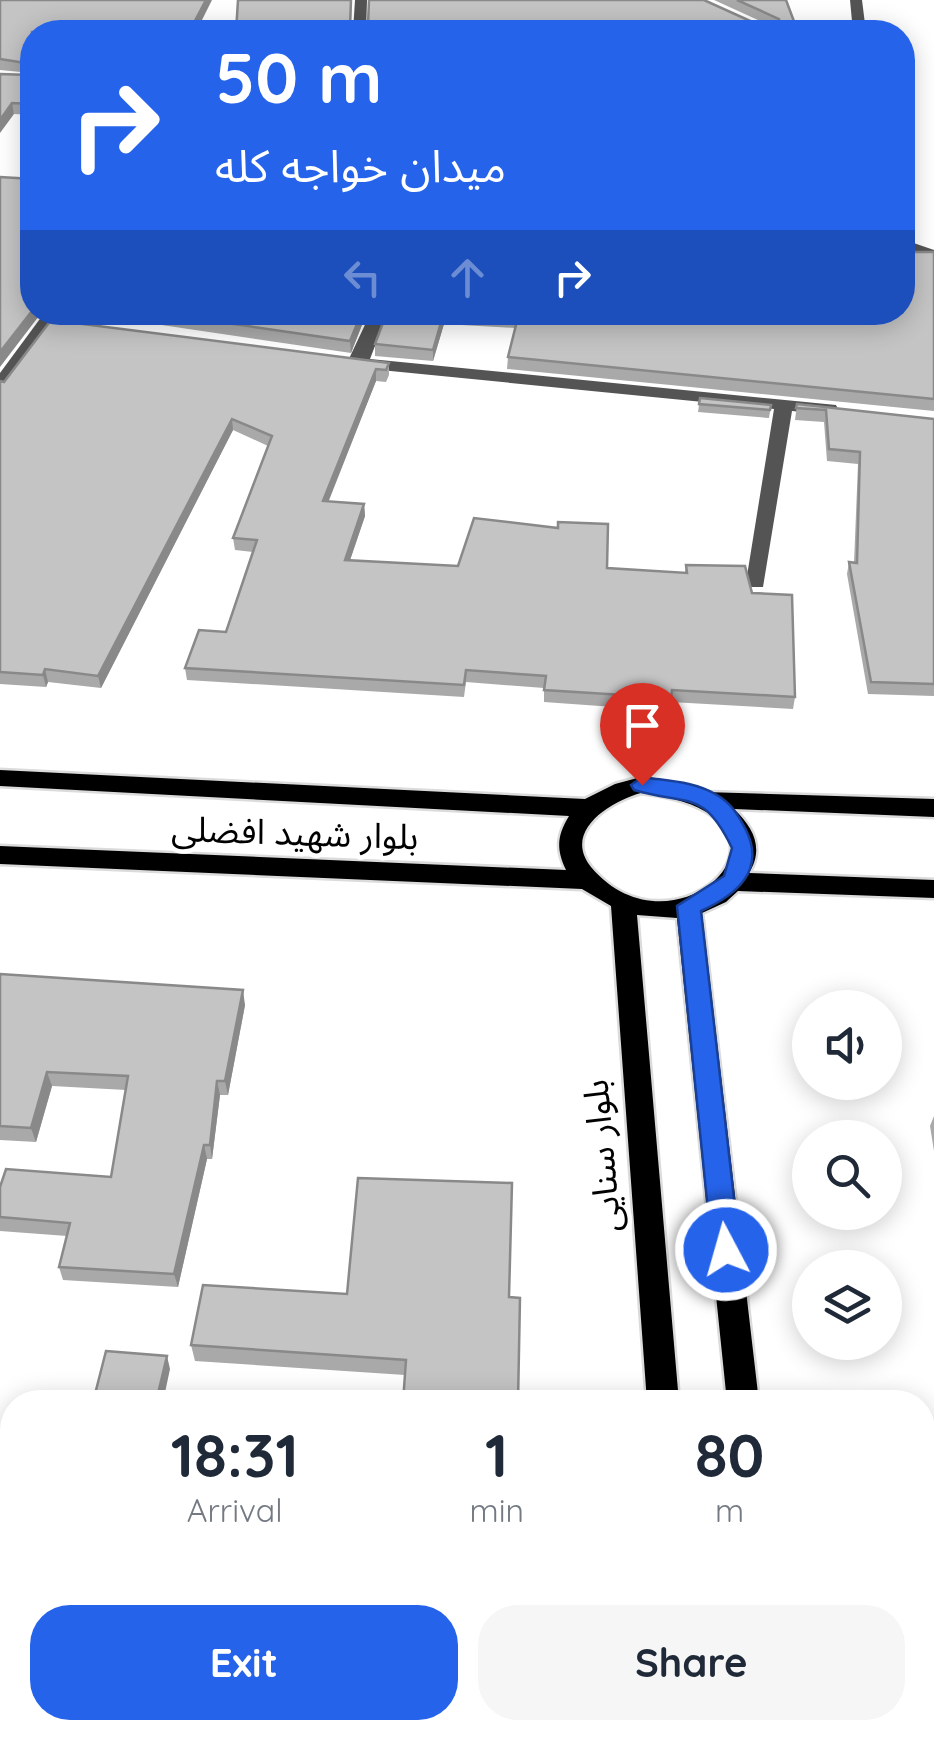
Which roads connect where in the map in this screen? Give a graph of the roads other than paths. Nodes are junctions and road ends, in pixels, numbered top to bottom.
1 (52, 325) edge
2 (372, 325) edge
3 (0, 386) edge
4 (784, 404) junction
5 (840, 410) edge
6 (756, 582) dead end
7 (0, 778) edge
8 (708, 800) junction
9 (586, 808) junction
10 (934, 808) edge
11 (0, 855) edge
12 (587, 880) junction
13 (732, 882) junction
14 (934, 889) edge
15 (624, 902) junction
16 (688, 906) junction
17 (663, 1390) edge
18 (742, 1390) edge

1 - 3 street
2 - 4 street
4 - 5 street
4 - 6 street
7 - 9 main road, بلوار شهید افضلی
8 - 9 main road
8 - 10 main road
8 - 13 main road
9 - 12 main road
11 - 12 main road, بلوار شهید افضلی
12 - 15 main road
13 - 14 main road
13 - 16 main road
15 - 16 main road
15 - 17 main road, بلوار سنایی
16 - 18 main road

